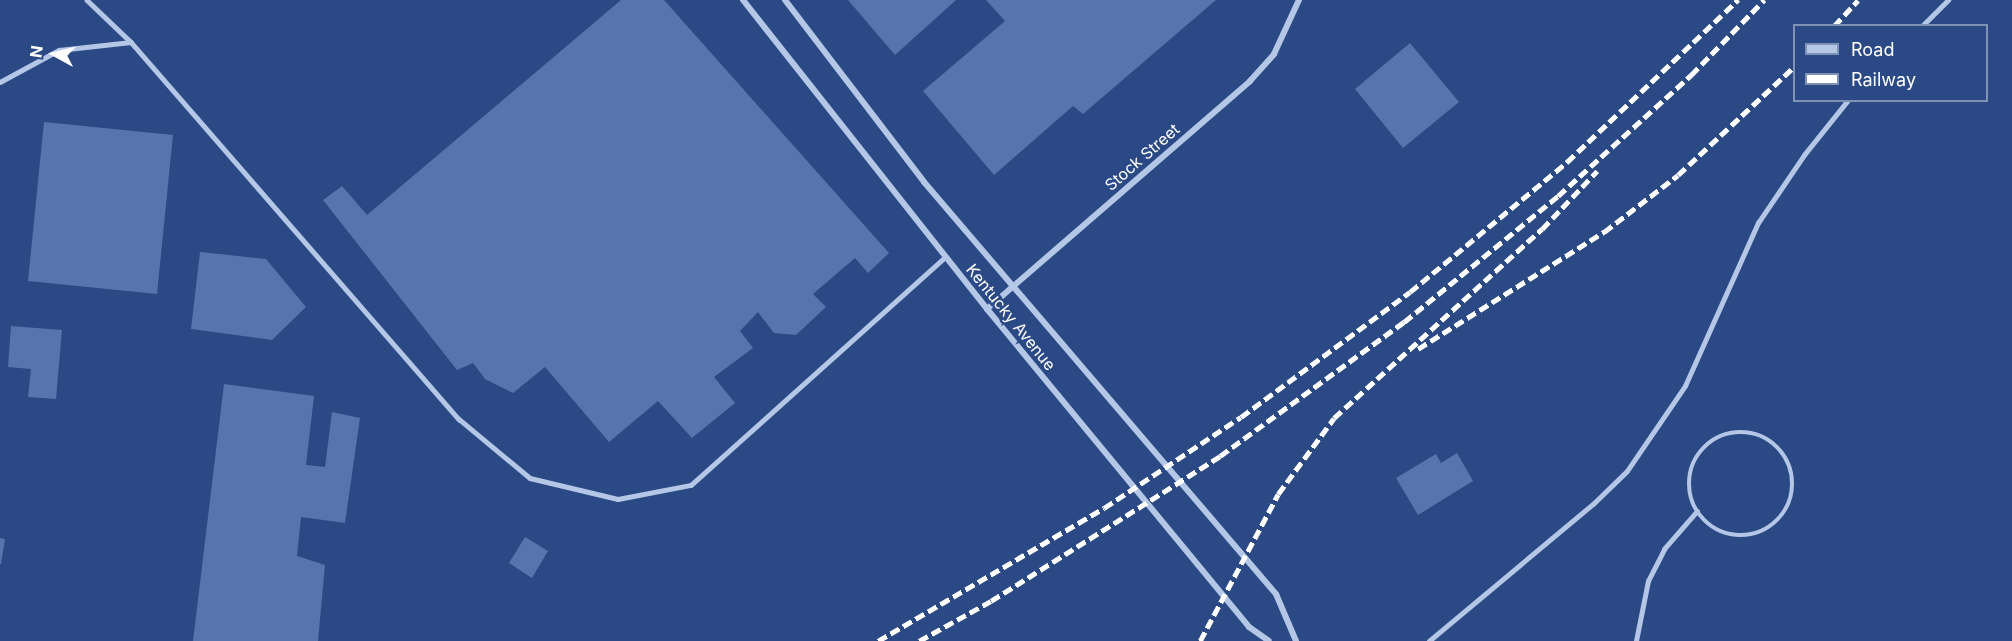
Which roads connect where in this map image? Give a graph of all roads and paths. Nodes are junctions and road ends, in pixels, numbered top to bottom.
1 (87, 0) edge
2 (743, 0) edge
3 (785, 0) edge
4 (1299, 0) edge
5 (1948, 0) edge
6 (1924, 24) edge
7 (131, 42) junction
8 (0, 82) edge
9 (1846, 102) edge
10 (945, 257) junction
11 (1013, 286) junction
12 (987, 309) junction
13 (1696, 511) junction
14 (1269, 641) edge
15 (1296, 641) edge
16 (1429, 641) edge
17 (1636, 641) edge

1 - 7 lane
2 - 10 street, Kentucky Avenue
3 - 11 street
4 - 11 street, Stock Street
5 - 6 lane
7 - 8 lane
7 - 10 lane
9 - 16 lane
10 - 12 street, Kentucky Avenue
11 - 12 street, Stock Street
11 - 15 street
12 - 14 street, Kentucky Avenue
13 - 13 lane
13 - 17 lane

